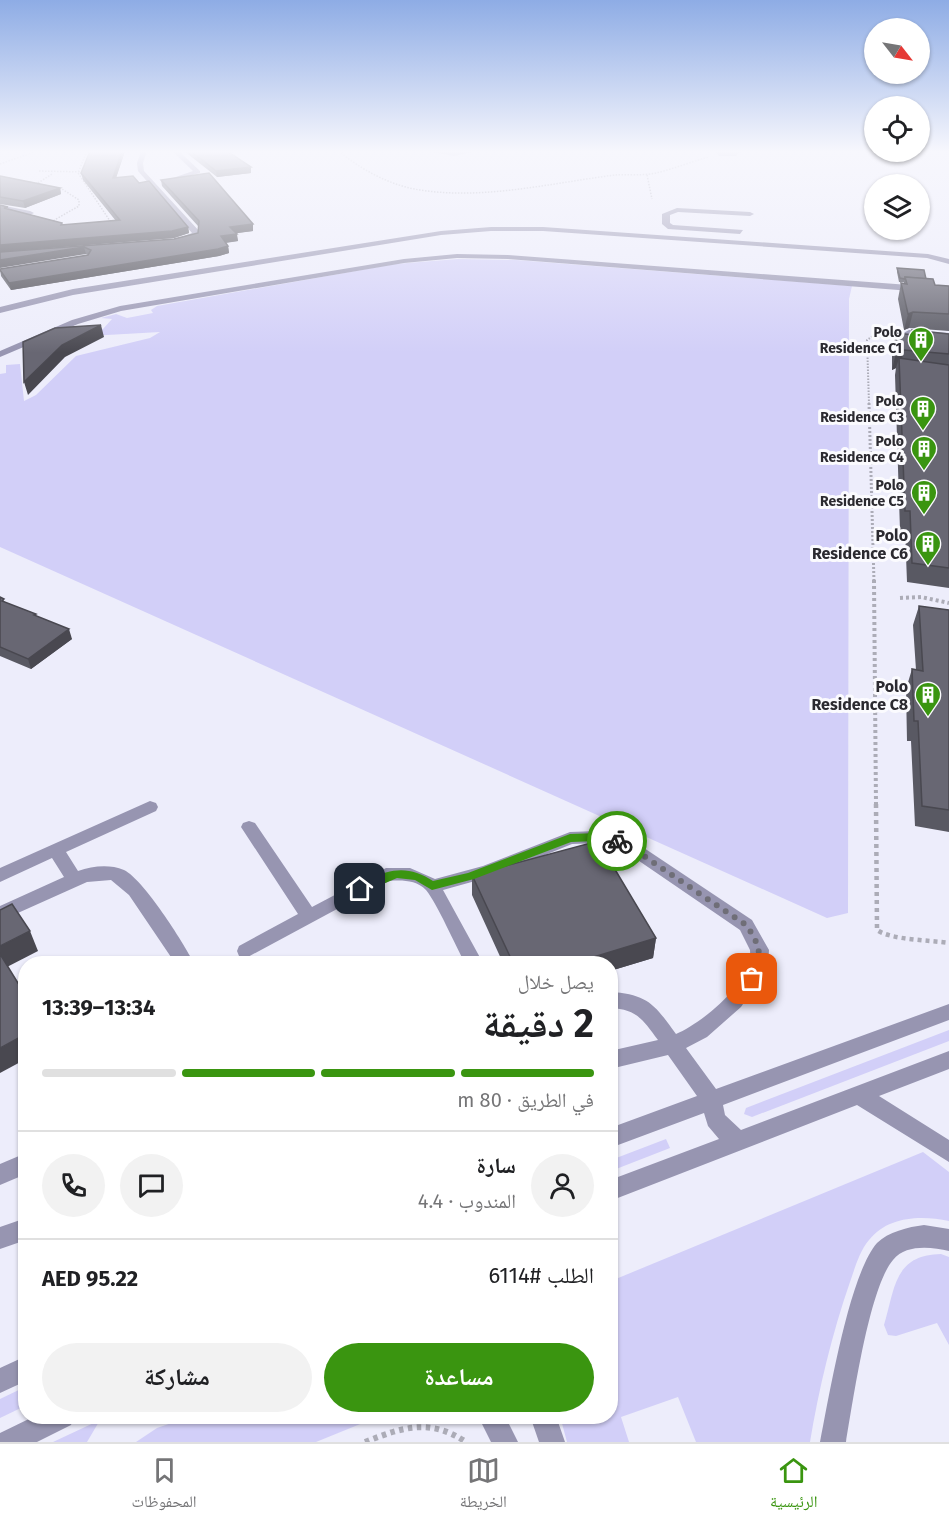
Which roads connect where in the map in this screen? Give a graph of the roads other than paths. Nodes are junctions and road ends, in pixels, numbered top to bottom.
1 (182, 218) edge
2 (665, 218) edge
3 (735, 218) edge
4 (740, 232) junction
5 (175, 242) edge
6 (761, 246) junction
7 (949, 262) edge
8 (949, 291) edge
9 (0, 310) edge
10 (949, 336) edge
11 (949, 346) edge
12 (0, 354) edge
13 (150, 807) dead end
14 (249, 827) dead end
15 (56, 850) junction
16 (0, 875) edge
17 (74, 879) junction
18 (432, 886) junction
19 (0, 914) edge
20 (309, 917) junction
21 (246, 951) dead end
22 (180, 956) edge
23 (470, 956) edge
24 (618, 1000) edge
25 (949, 1012) edge
26 (672, 1045) junction
27 (618, 1058) edge
28 (946, 1065) edge
29 (858, 1095) junction
30 (712, 1100) junction
31 (618, 1135) edge
32 (738, 1141) junction
33 (949, 1152) edge
34 (18, 1167) edge
35 (0, 1175) edge
36 (618, 1188) edge
37 (18, 1232) edge
38 (0, 1238) edge
39 (949, 1240) edge
40 (18, 1372) edge
41 (0, 1381) edge
42 (46, 1424) edge
43 (495, 1424) edge
44 (546, 1424) edge
45 (9, 1442) edge
46 (505, 1442) edge
47 (552, 1442) edge
48 (833, 1442) edge

1 - 5 street
2 - 4 street
3 - 4 street
4 - 6 street
6 - 7 street
6 - 9 street
8 - 12 street
10 - 11 street
13 - 15 street
14 - 20 street
15 - 16 street
15 - 17 street
17 - 19 street
17 - 22 street
18 - 20 street
18 - 23 street
18 - 26 street
20 - 21 street
24 - 26 street
25 - 30 street
26 - 27 street
26 - 30 street
28 - 29 street
29 - 32 street
29 - 33 street
30 - 31 street
30 - 32 street
32 - 36 street
34 - 35 street
37 - 38 street
39 - 48 street
40 - 41 street
42 - 45 street
43 - 46 street
44 - 47 street

